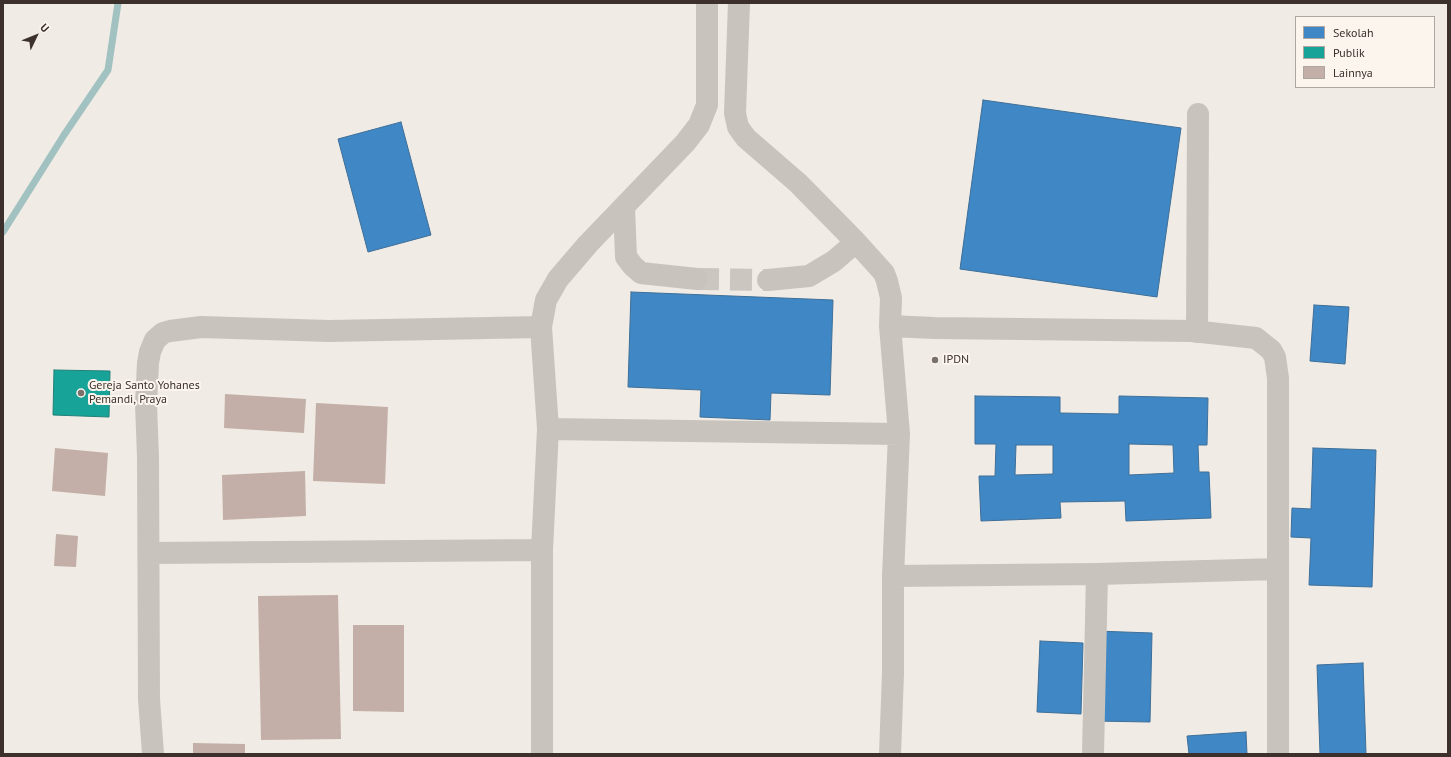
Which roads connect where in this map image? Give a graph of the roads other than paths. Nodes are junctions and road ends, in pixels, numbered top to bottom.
1 (707, 3) edge
2 (739, 3) edge
3 (1198, 114) dead end
4 (624, 207) junction
5 (856, 242) junction
6 (697, 279) tunnel mouth
7 (768, 280) tunnel mouth
8 (890, 326) junction
9 (541, 327) junction
10 (1197, 332) junction
11 (548, 429) junction
12 (899, 434) junction
13 (542, 550) junction
14 (149, 553) junction
15 (1278, 569) junction
16 (1097, 574) junction
17 (893, 576) junction
18 (153, 754) edge
19 (542, 754) edge
20 (890, 754) edge
21 (1093, 754) edge
22 (1278, 754) edge

1 - 4 lane
2 - 5 lane
3 - 10 lane
4 - 6 lane
4 - 9 lane
5 - 7 lane
5 - 8 lane
8 - 10 lane
8 - 12 lane
9 - 11 lane
9 - 14 lane
10 - 15 lane
11 - 12 lane
11 - 13 lane
12 - 17 lane
13 - 14 lane
13 - 19 lane
14 - 18 lane
15 - 16 lane
15 - 22 lane
16 - 17 lane
16 - 21 lane
17 - 20 lane

